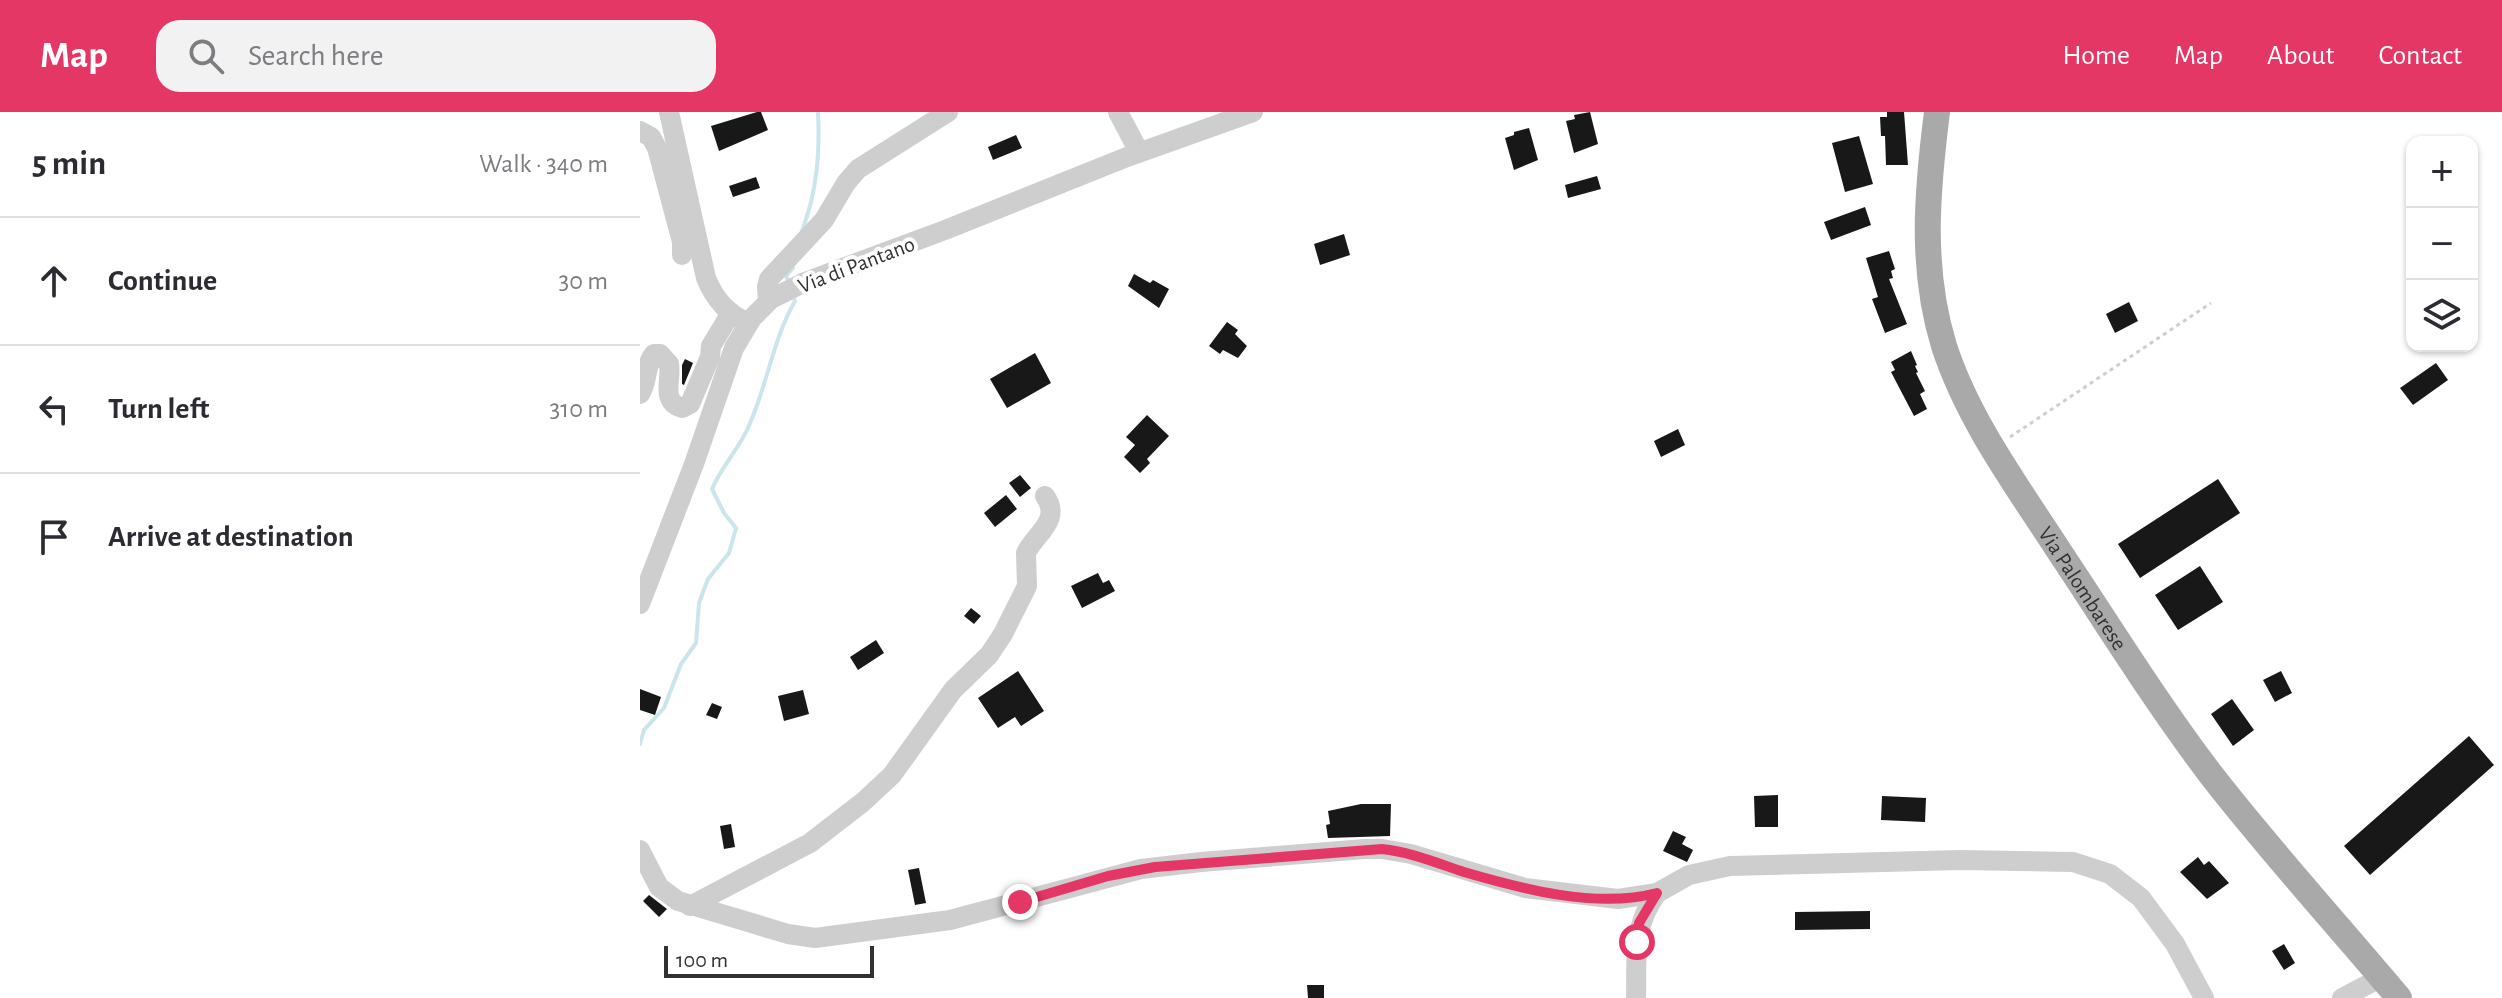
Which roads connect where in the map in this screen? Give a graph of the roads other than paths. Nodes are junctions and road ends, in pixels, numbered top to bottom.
1 (669, 112) edge
2 (948, 112) edge
3 (1118, 112) edge
4 (1253, 112) edge
5 (1937, 112) edge
6 (640, 131) edge
7 (1139, 152) junction
8 (682, 255) dead end
9 (768, 302) junction
10 (739, 318) junction
11 (640, 394) edge
12 (1045, 496) dead end
13 (640, 604) edge
14 (640, 850) edge
15 (1657, 893) junction
16 (690, 906) junction
17 (2382, 977) junction
18 (1636, 998) edge
19 (2204, 998) edge
20 (2342, 998) edge
21 (2399, 998) edge

1 - 10 street
2 - 9 street
3 - 7 street
4 - 7 street, Via di Pantano
5 - 17 main road, Via Palombarese
6 - 8 street
7 - 9 street, Via di Pantano
9 - 10 street, Via di Pantano
10 - 11 street
10 - 13 street, Via di Pantano
12 - 16 street
14 - 16 street
15 - 16 street
15 - 18 street
15 - 19 street
17 - 20 street
17 - 21 main road, Via Palombarese

